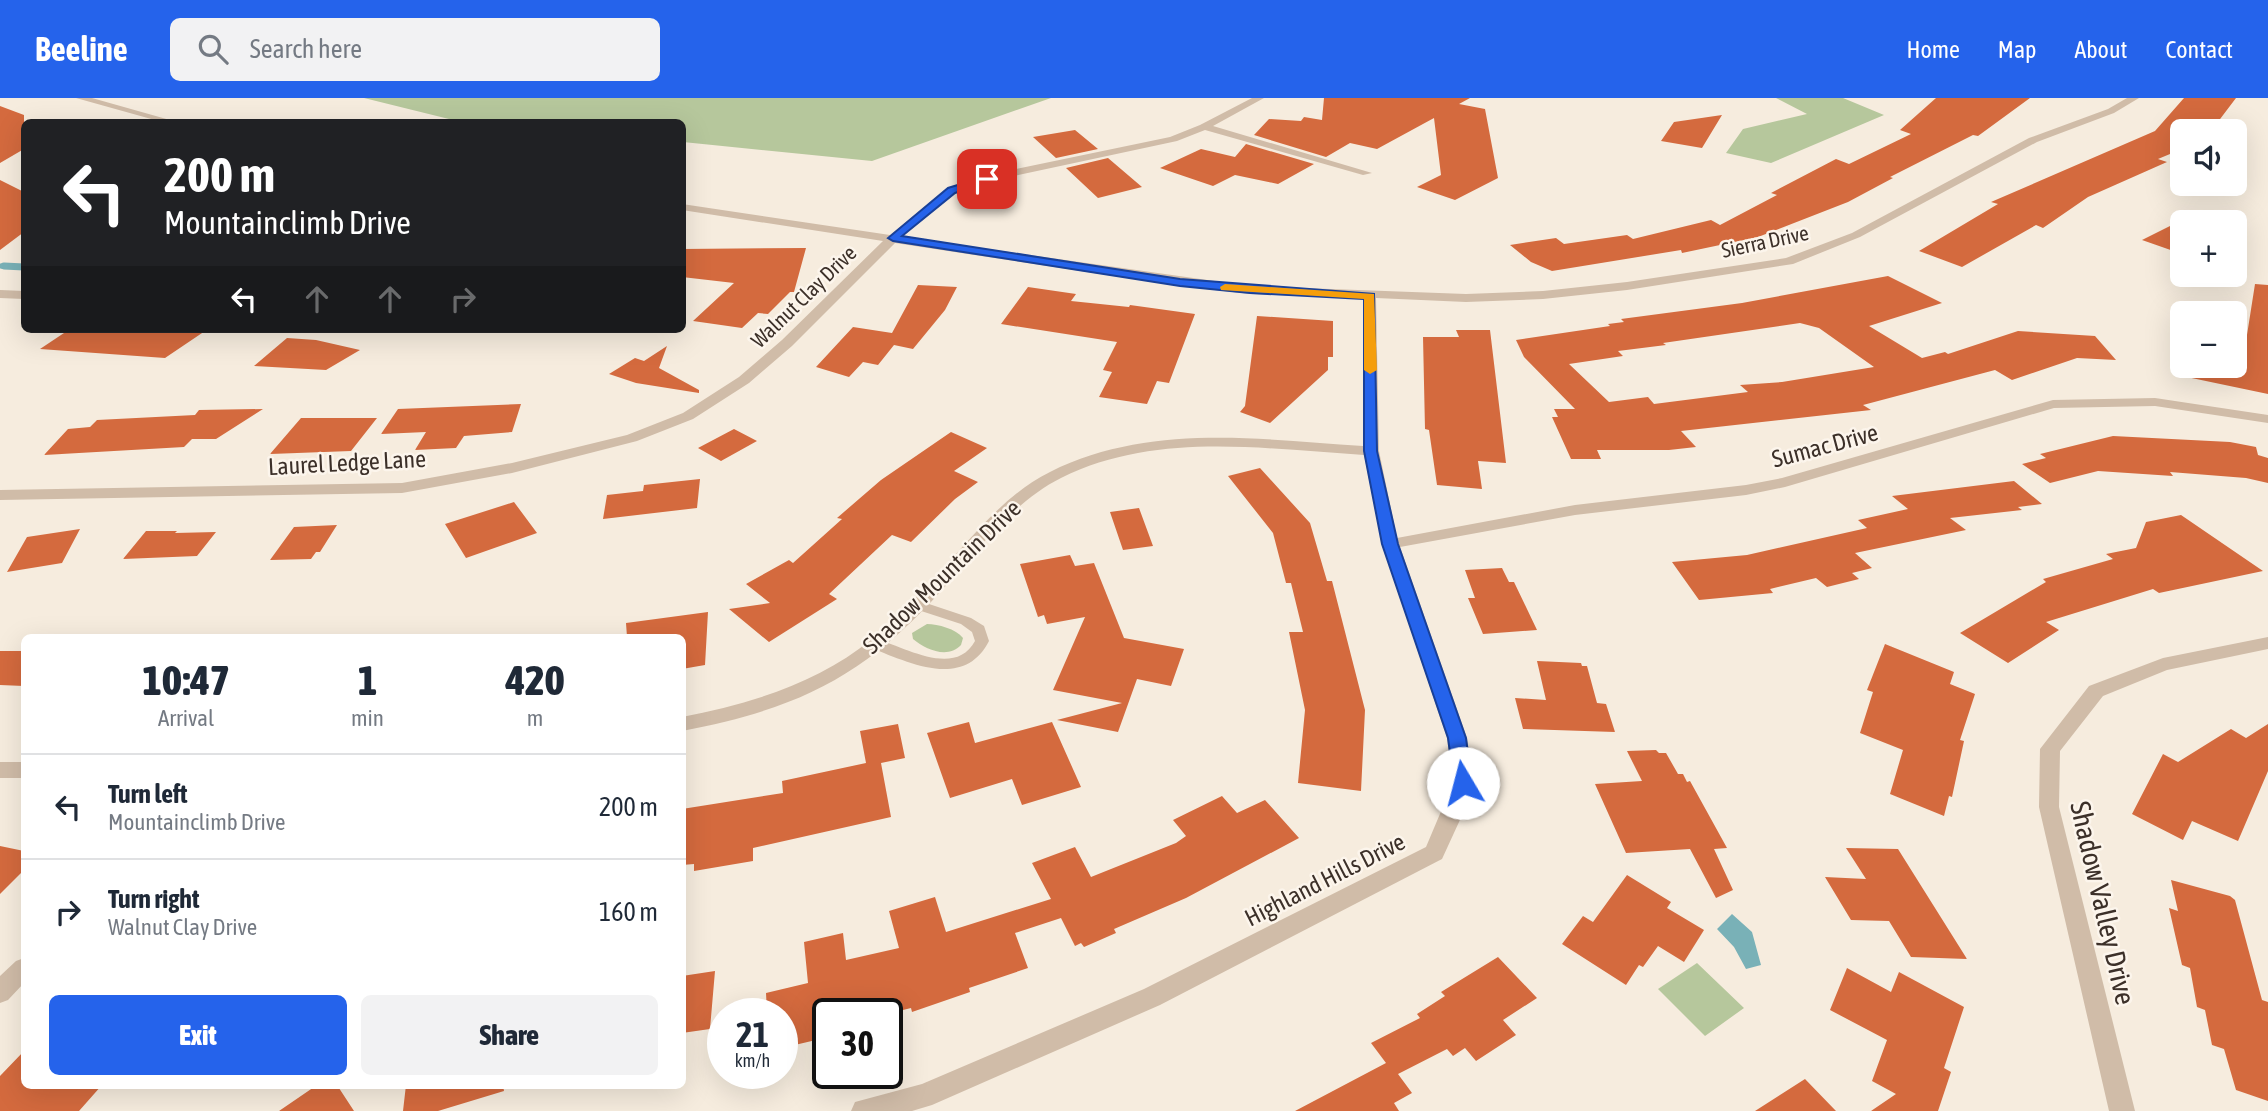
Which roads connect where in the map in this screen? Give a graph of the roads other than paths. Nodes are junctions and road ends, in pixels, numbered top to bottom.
1 (81, 98) edge
2 (1259, 98) edge
3 (2134, 98) edge
4 (161, 119) edge
5 (1204, 127) junction
6 (1367, 173) dead end
7 (686, 207) edge
8 (893, 238) junction
9 (0, 294) edge
10 (21, 295) edge
11 (1370, 296) junction
12 (688, 416) joint
13 (2268, 419) edge
14 (1371, 451) junction
15 (0, 495) edge
16 (1390, 544) junction
17 (917, 605) junction
18 (2268, 643) edge
19 (876, 644) junction
20 (686, 723) edge
21 (0, 770) edge
22 (21, 770) edge
23 (21, 971) edge
24 (0, 992) edge
25 (864, 1111) edge
26 (2122, 1111) edge

1 - 4 street
2 - 5 street, Walnut Clay Drive
3 - 11 street, Sierra Drive
5 - 6 street
5 - 8 street, Walnut Clay Drive
7 - 8 street, Sierra Drive
8 - 11 street, Sierra Drive
8 - 12 street, Walnut Clay Drive
9 - 10 street
11 - 14 street, Highland Hills Drive
12 - 15 street, Laurel Ledge Lane
13 - 16 street, Sumac Drive
14 - 16 street, Highland Hills Drive
14 - 17 street, Shadow Mountain Drive
16 - 25 street, Highland Hills Drive
17 - 19 street, Shadow Mountain Drive
17 - 19 lane
18 - 26 street, Shadow Valley Drive
19 - 20 street, Shadow Mountain Drive
21 - 22 street
23 - 24 street

